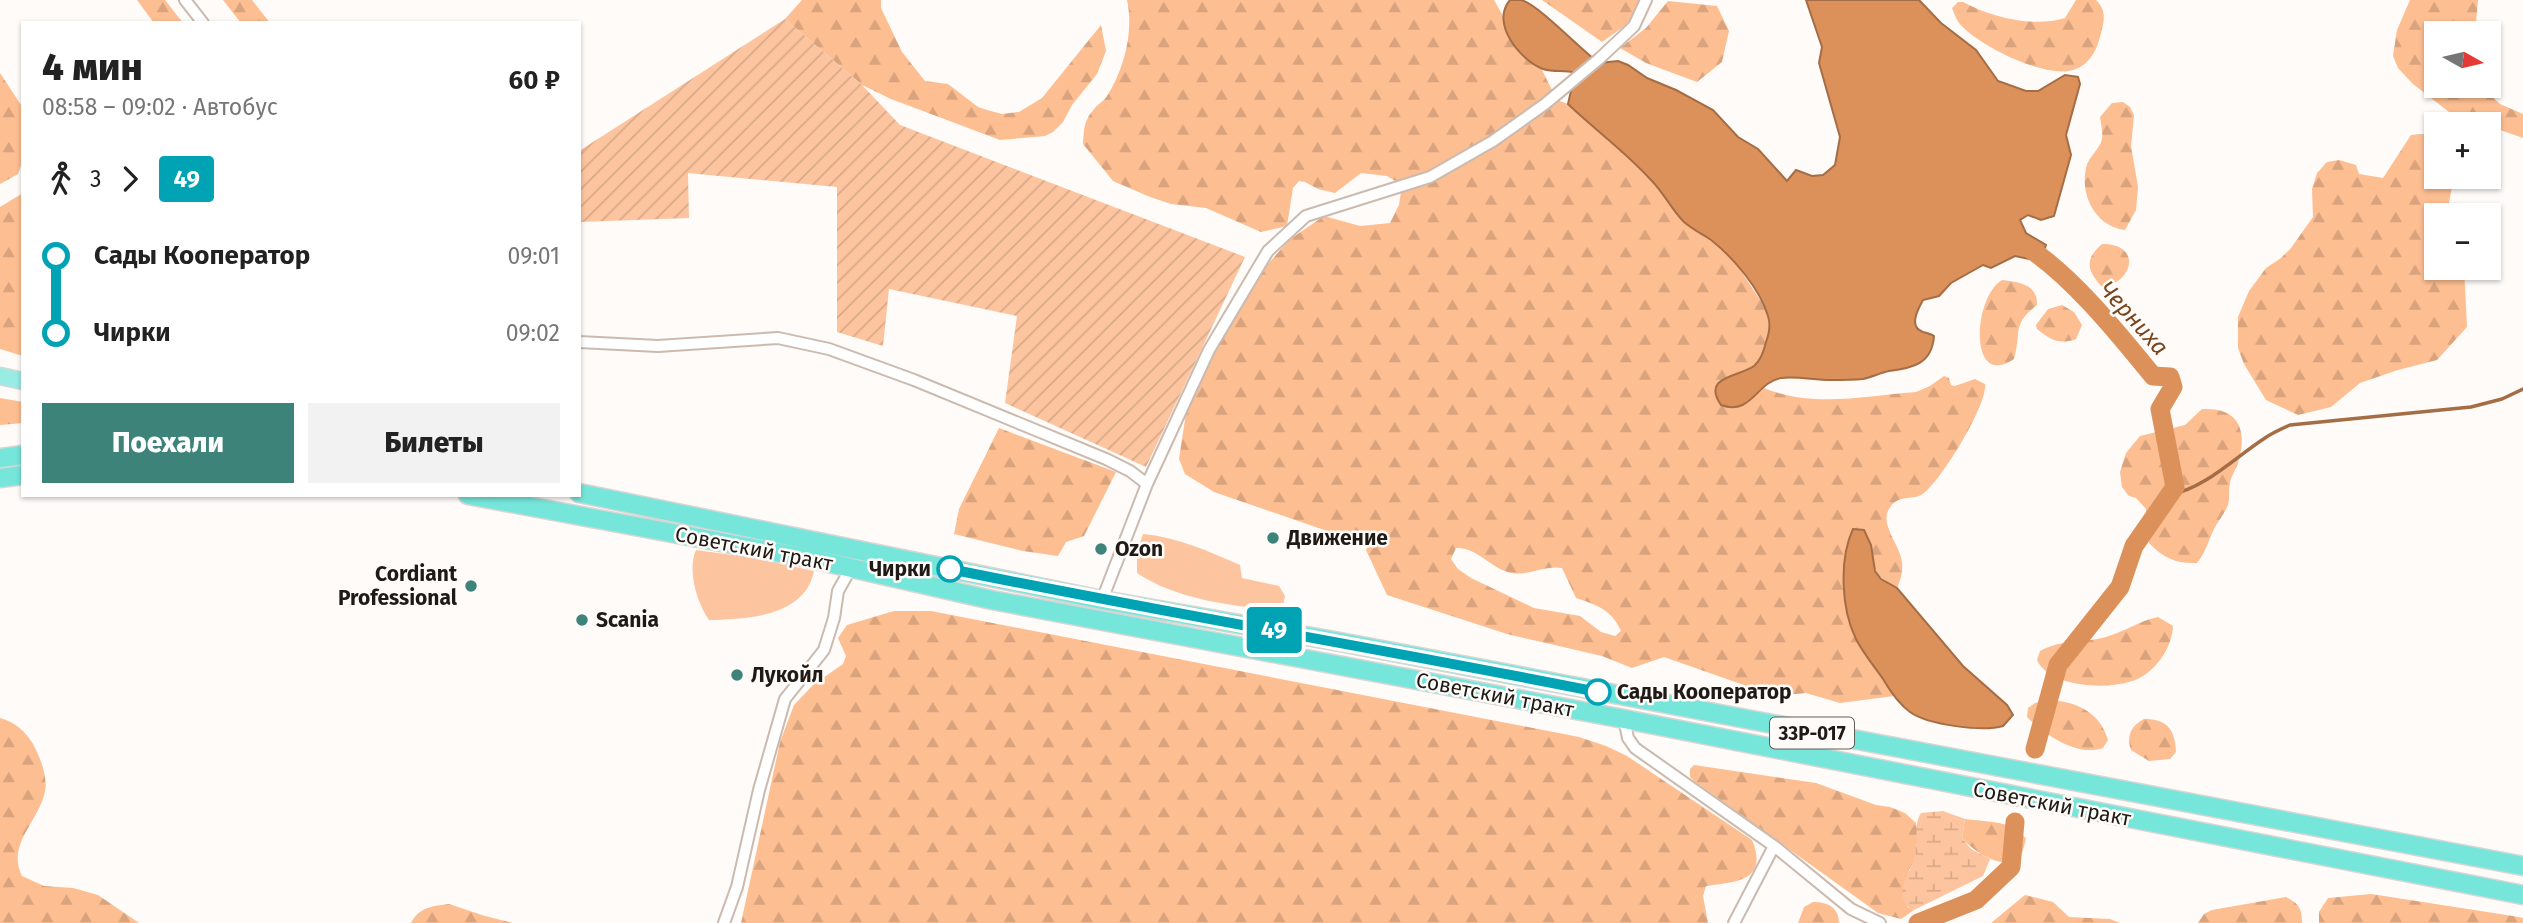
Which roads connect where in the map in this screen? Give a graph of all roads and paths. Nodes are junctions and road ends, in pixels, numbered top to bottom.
1 (185, 0) edge
2 (1646, 0) edge
3 (201, 21) edge
4 (581, 342) edge
5 (0, 376) edge
6 (21, 381) edge
7 (21, 455) edge
8 (0, 458) edge
9 (21, 475) edge
10 (0, 478) edge
11 (1147, 484) junction
12 (581, 493) edge
13 (478, 497) edge
14 (850, 568) junction
15 (1102, 600) junction
16 (1624, 719) junction
17 (1774, 846) junction
18 (2523, 866) edge
19 (2523, 895) edge
20 (724, 923) edge
21 (1734, 923) edge
22 (1880, 923) edge

1 - 3 street
2 - 11 street
4 - 11 street
5 - 6 main road
7 - 8 highway
9 - 10 highway
11 - 15 street
12 - 15 highway, Советский тракт / 33Р-017
13 - 14 highway, Советский тракт / 33Р-017
14 - 16 highway, Советский тракт / 33Р-017
14 - 20 street
15 - 18 highway, Советский тракт / 33Р-017
16 - 17 street
16 - 19 highway, Советский тракт / 33Р-017
17 - 21 street
17 - 22 street

